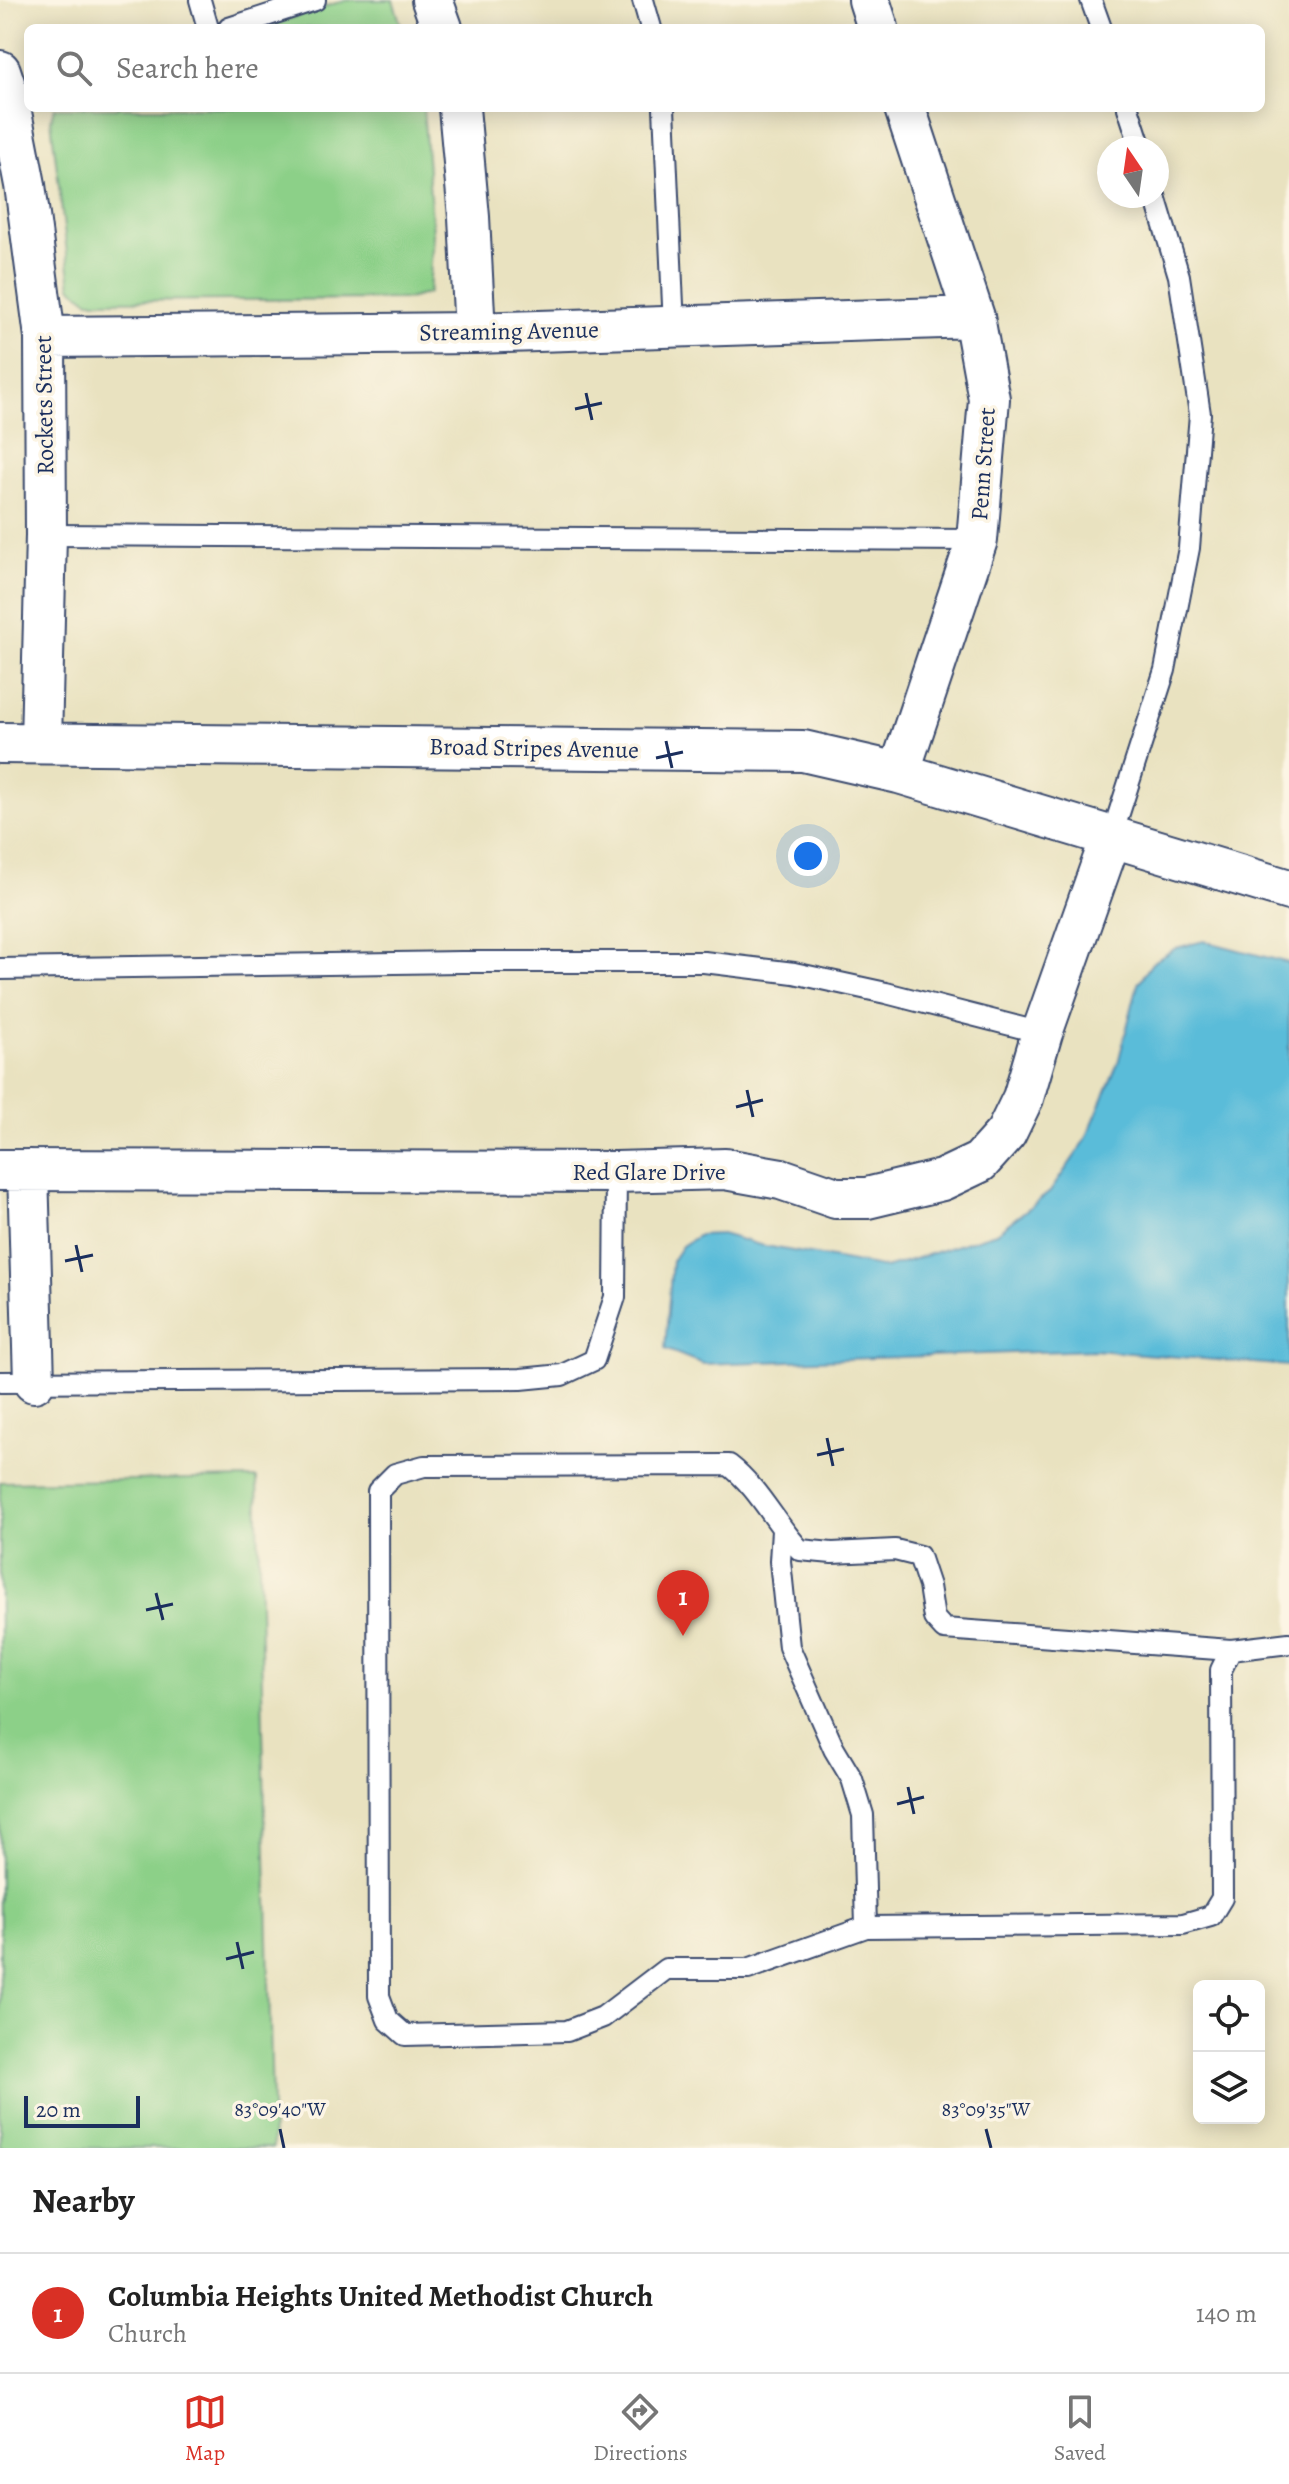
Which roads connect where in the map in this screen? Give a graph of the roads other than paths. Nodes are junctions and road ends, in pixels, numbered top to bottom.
1 (200, 0) edge
2 (315, 0) edge
3 (432, 0) edge
4 (643, 0) edge
5 (869, 0) edge
6 (1091, 0) edge
7 (207, 24) edge
8 (241, 24) edge
9 (441, 24) edge
10 (650, 24) edge
11 (877, 24) edge
12 (1100, 24) edge
13 (12, 91) edge
14 (459, 112) edge
15 (664, 112) edge
16 (906, 112) edge
17 (1129, 112) edge
18 (1137, 136) edge
19 (1159, 208) edge
20 (974, 317) junction
21 (674, 327) junction
22 (475, 333) junction
23 (45, 337) junction
24 (46, 535) junction
25 (977, 540) junction
26 (41, 742) junction
27 (0, 743) edge
28 (899, 773) junction
29 (1112, 835) junction
30 (1289, 890) edge
31 (0, 969) edge
32 (1042, 1033) junction
33 (14, 1170) edge
34 (616, 1172) junction
35 (17, 1382) edge
36 (782, 1530) junction
37 (1289, 1643) edge
38 (1231, 1650) junction
39 (866, 1927) junction

1 - 7 lane
2 - 8 lane
3 - 9 street
4 - 10 lane
5 - 11 street
6 - 12 lane
13 - 23 street, Rockets Street
14 - 22 street
15 - 21 lane
16 - 20 street, Penn Street
17 - 18 lane
19 - 29 lane
20 - 21 street, Streaming Avenue
20 - 25 street, Penn Street
21 - 22 street, Streaming Avenue
22 - 23 street, Streaming Avenue
23 - 24 street, Rockets Street
24 - 25 lane
24 - 26 street, Rockets Street
25 - 28 street, Penn Street
26 - 27 street, Broad Stripes Avenue
26 - 28 street, Broad Stripes Avenue
28 - 29 street, Broad Stripes Avenue
29 - 30 street, Broad Stripes Avenue
29 - 32 street, Red Glare Drive
31 - 32 lane
32 - 34 street, Red Glare Drive
33 - 34 street, Red Glare Drive
33 - 35 street
34 - 35 lane
36 - 38 lane
36 - 39 lane
36 - 39 lane
37 - 38 lane
38 - 39 lane

